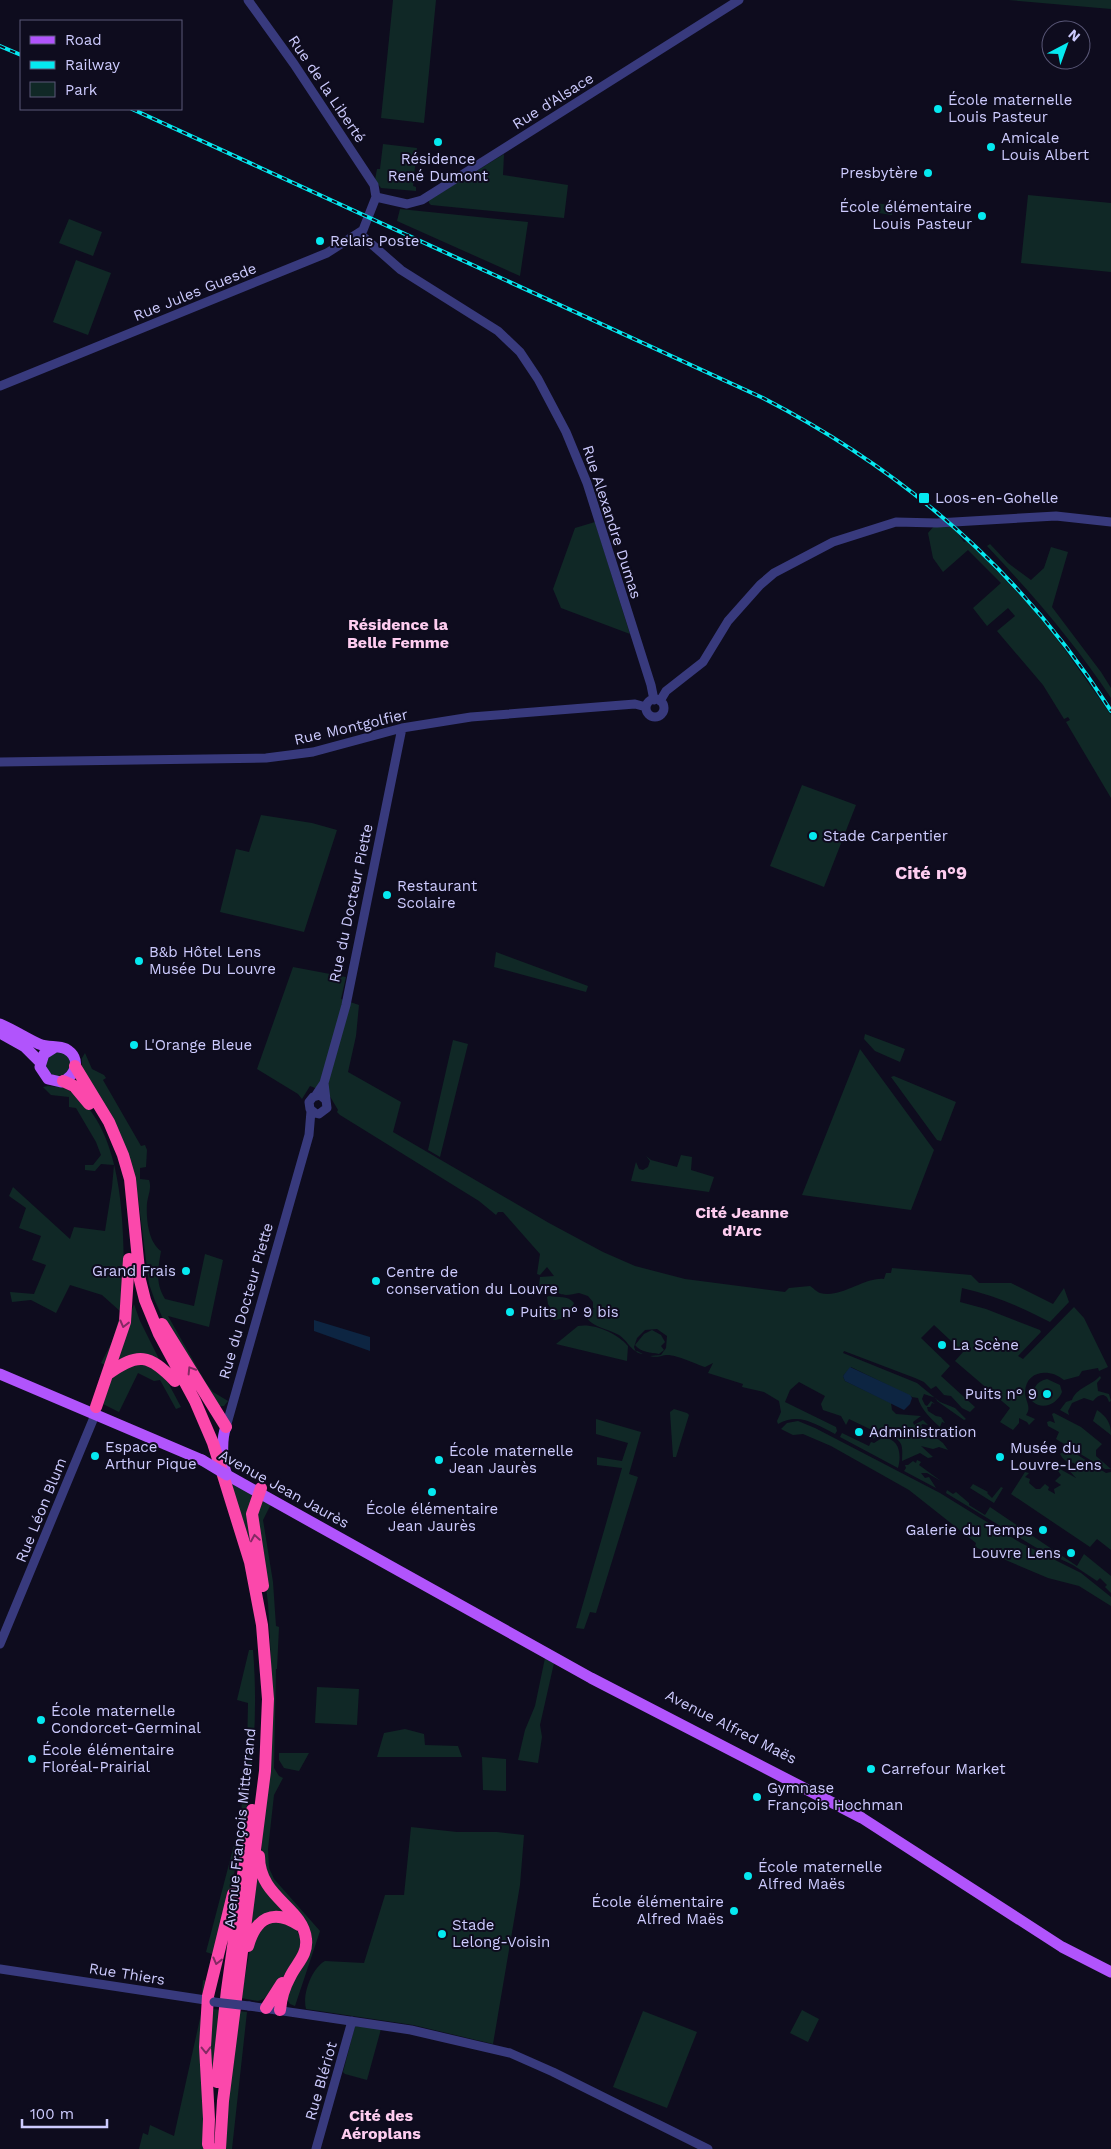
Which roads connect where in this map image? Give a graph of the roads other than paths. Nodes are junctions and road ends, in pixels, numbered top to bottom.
1 (248, 0) edge
2 (739, 0) edge
3 (376, 197) junction
4 (360, 234) junction
5 (0, 386) edge
6 (1111, 522) edge
7 (652, 688) junction
8 (666, 691) junction
9 (657, 700) junction
10 (646, 707) junction
11 (402, 728) junction
12 (0, 762) edge
13 (4, 1022) edge
14 (0, 1033) edge
15 (55, 1047) junction
16 (40, 1062) junction
17 (76, 1066) junction
18 (63, 1081) junction
19 (324, 1083) junction
20 (316, 1095) junction
21 (326, 1100) junction
22 (315, 1112) junction
23 (133, 1255) junction
24 (0, 1367) edge
25 (0, 1374) edge
26 (108, 1374) junction
27 (175, 1380) junction
28 (230, 1409) junction
29 (95, 1411) junction
30 (217, 1411) junction
31 (226, 1427) junction
32 (224, 1470) junction
33 (260, 1490) junction
34 (462, 1599) joint
35 (265, 1643) junction
36 (0, 1644) edge
37 (544, 1652) joint
38 (259, 1822) junction
39 (246, 1848) junction
40 (302, 1926) junction
41 (1111, 1966) edge
42 (240, 1968) junction
43 (0, 1969) edge
44 (1111, 1972) edge
45 (290, 1977) junction
46 (211, 2001) junction
47 (266, 2008) junction
48 (280, 2010) junction
49 (352, 2021) junction
50 (211, 2149) edge
51 (220, 2149) edge
52 (316, 2149) edge
53 (708, 2149) edge

1 - 3 street, Rue de la Liberté
2 - 3 street, Rue d'Alsace
3 - 4 street
4 - 5 street, Rue Jules Guesde
4 - 7 street, Rue Alexandre Dumas
6 - 8 street
7 - 8 street
7 - 9 street, Rue Alexandre Dumas
8 - 9 street
9 - 10 street
9 - 10 street
10 - 11 street, Rue Montgolfier
11 - 12 street, Rue Montgolfier
11 - 19 street, Rue du Docteur Piette
13 - 15 main road
14 - 16 main road
15 - 16 main road
15 - 17 main road
16 - 18 main road
17 - 18 main road
17 - 23 highway, Avenue François Mitterrand
18 - 23 highway, Avenue François Mitterrand
19 - 20 street, Rue du Docteur Piette
19 - 21 street, Rue du Docteur Piette
20 - 21 street
20 - 22 street
21 - 22 street
22 - 28 street, Rue du Docteur Piette
23 -> 26 highway
23 - 27 highway, Avenue François Mitterrand
30 -> 23 highway
23 - 35 highway, Avenue François Mitterrand
24 - 29 main road, Avenue Jean Jaurès
25 - 29 main road, Avenue Jean Jaurès
26 - 27 highway
26 - 29 highway
27 - 39 highway, Avenue François Mitterrand
28 - 30 highway
28 - 31 street, Rue du Docteur Piette
29 - 32 main road, Avenue Jean Jaurès, bridge
29 - 36 street, Rue Léon Blum
30 - 31 highway
31 - 32 main road, Rue du Docteur Piette
32 - 33 main road, Avenue Jean Jaurès
33 - 34 main road, Avenue Jean Jaurès
35 -> 33 highway
33 - 37 main road, Avenue Jean Jaurès
34 - 41 main road, Avenue Alfred Maës
35 - 38 highway, Avenue François Mitterrand
37 - 44 main road, Avenue Alfred Maës
38 - 40 highway
38 - 42 highway, Avenue François Mitterrand
39 -> 46 highway
39 - 50 highway, Avenue François Mitterrand
40 - 42 highway
40 - 45 highway
42 - 51 highway, Avenue François Mitterrand
43 - 46 street, Rue Thiers
45 - 47 highway
45 - 48 highway
46 - 47 street, Rue Thiers, bridge
46 -> 50 highway
47 - 48 street, Rue Thiers
48 - 49 street, Rue Thiers
49 - 52 street, Rue Blériot
49 - 53 street, Rue Thiers

